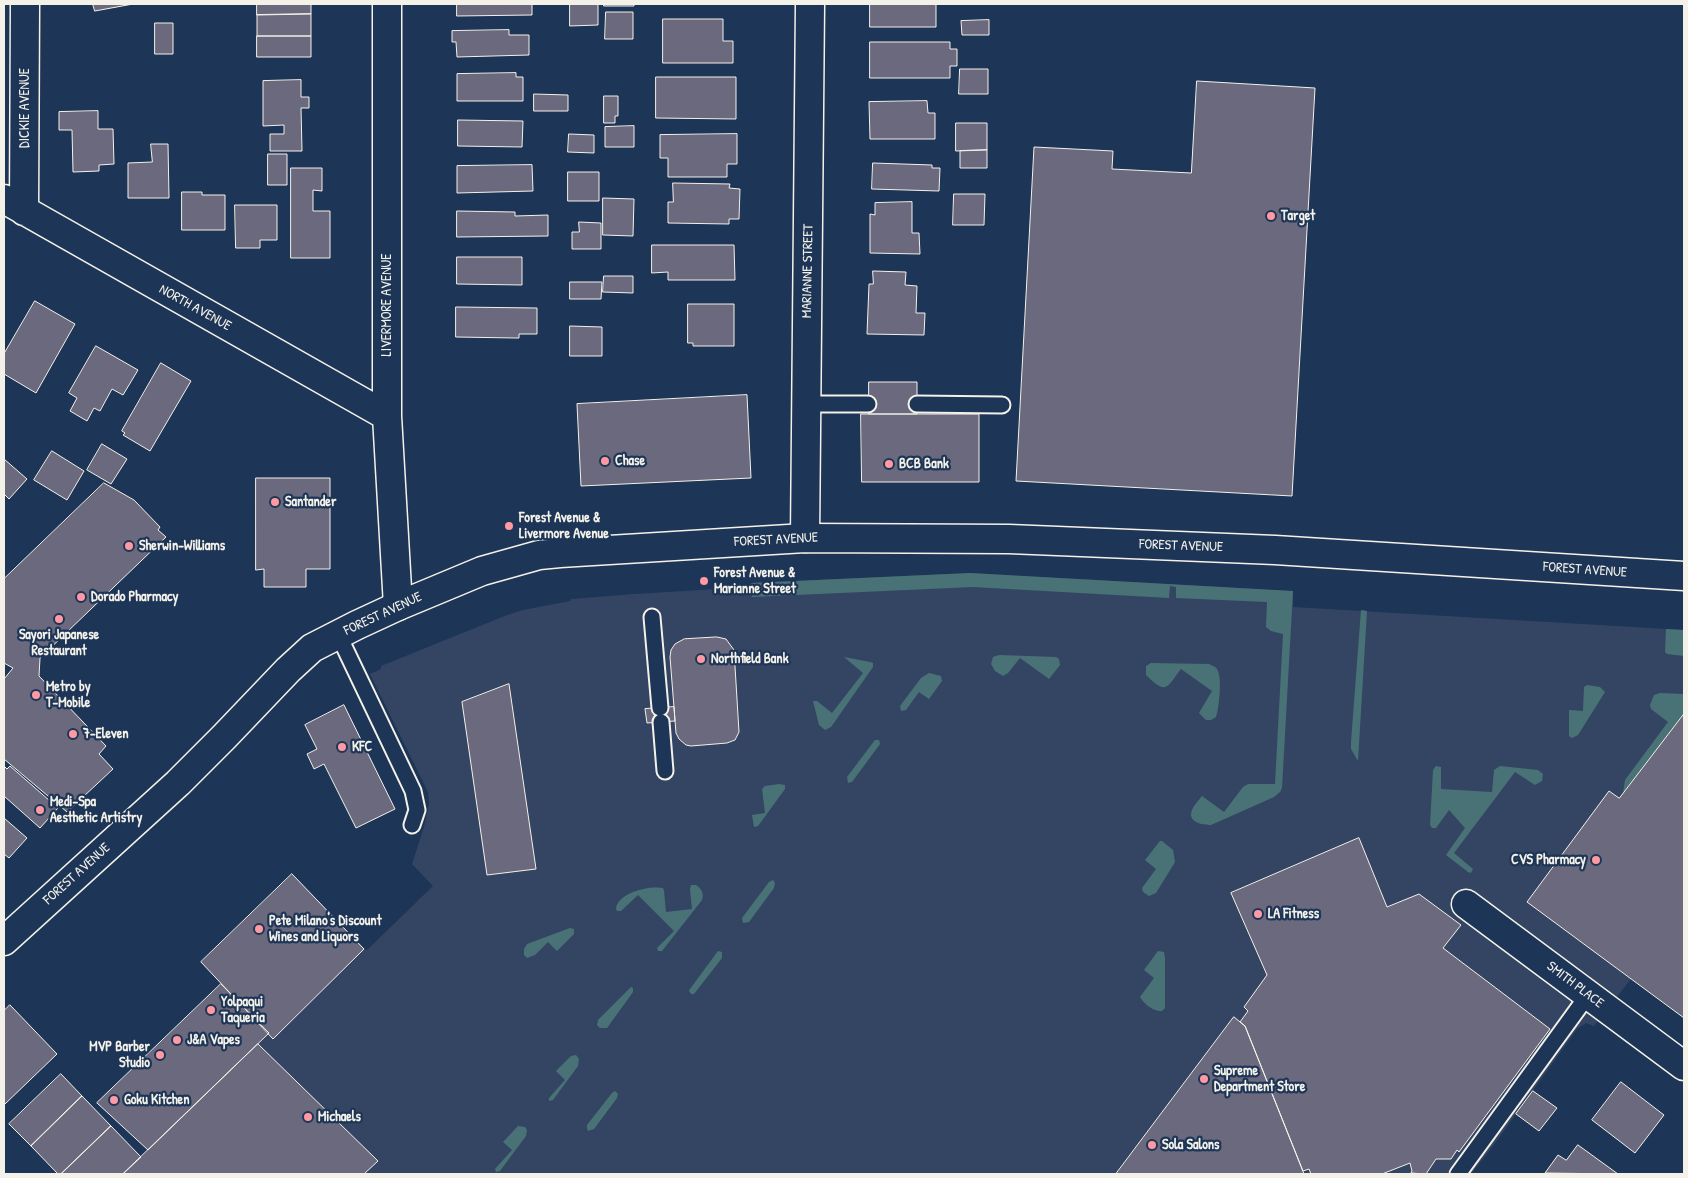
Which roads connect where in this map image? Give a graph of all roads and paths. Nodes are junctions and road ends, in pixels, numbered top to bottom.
1 (25, 4) edge
2 (387, 4) edge
3 (810, 4) edge
4 (14, 205) edge
5 (806, 404) junction
6 (868, 404) dead end
7 (917, 404) dead end
8 (1002, 405) dead end
9 (387, 416) junction
10 (805, 538) junction
11 (1684, 576) edge
12 (398, 606) junction
13 (652, 617) dead end
14 (338, 634) junction
15 (665, 771) dead end
16 (412, 825) dead end
17 (1466, 904) dead end
18 (8, 930) edge
19 (1588, 995) junction
20 (1684, 1066) edge
21 (1458, 1174) edge

1 - 4 street, DICKIE AVENUE
2 - 9 street, LIVERMORE AVENUE
3 - 5 street, MARIANNE STREET
4 - 9 street, NORTH AVENUE
5 - 6 lane
5 - 10 street, MARIANNE STREET
7 - 8 lane
9 - 12 street, LIVERMORE AVENUE
10 - 11 street, FOREST AVENUE
10 - 12 street, FOREST AVENUE
12 - 14 street, FOREST AVENUE
13 - 15 lane
14 - 16 lane
14 - 18 street, FOREST AVENUE
17 - 19 street, SMITH PLACE
19 - 20 street, SMITH PLACE
19 - 21 lane

